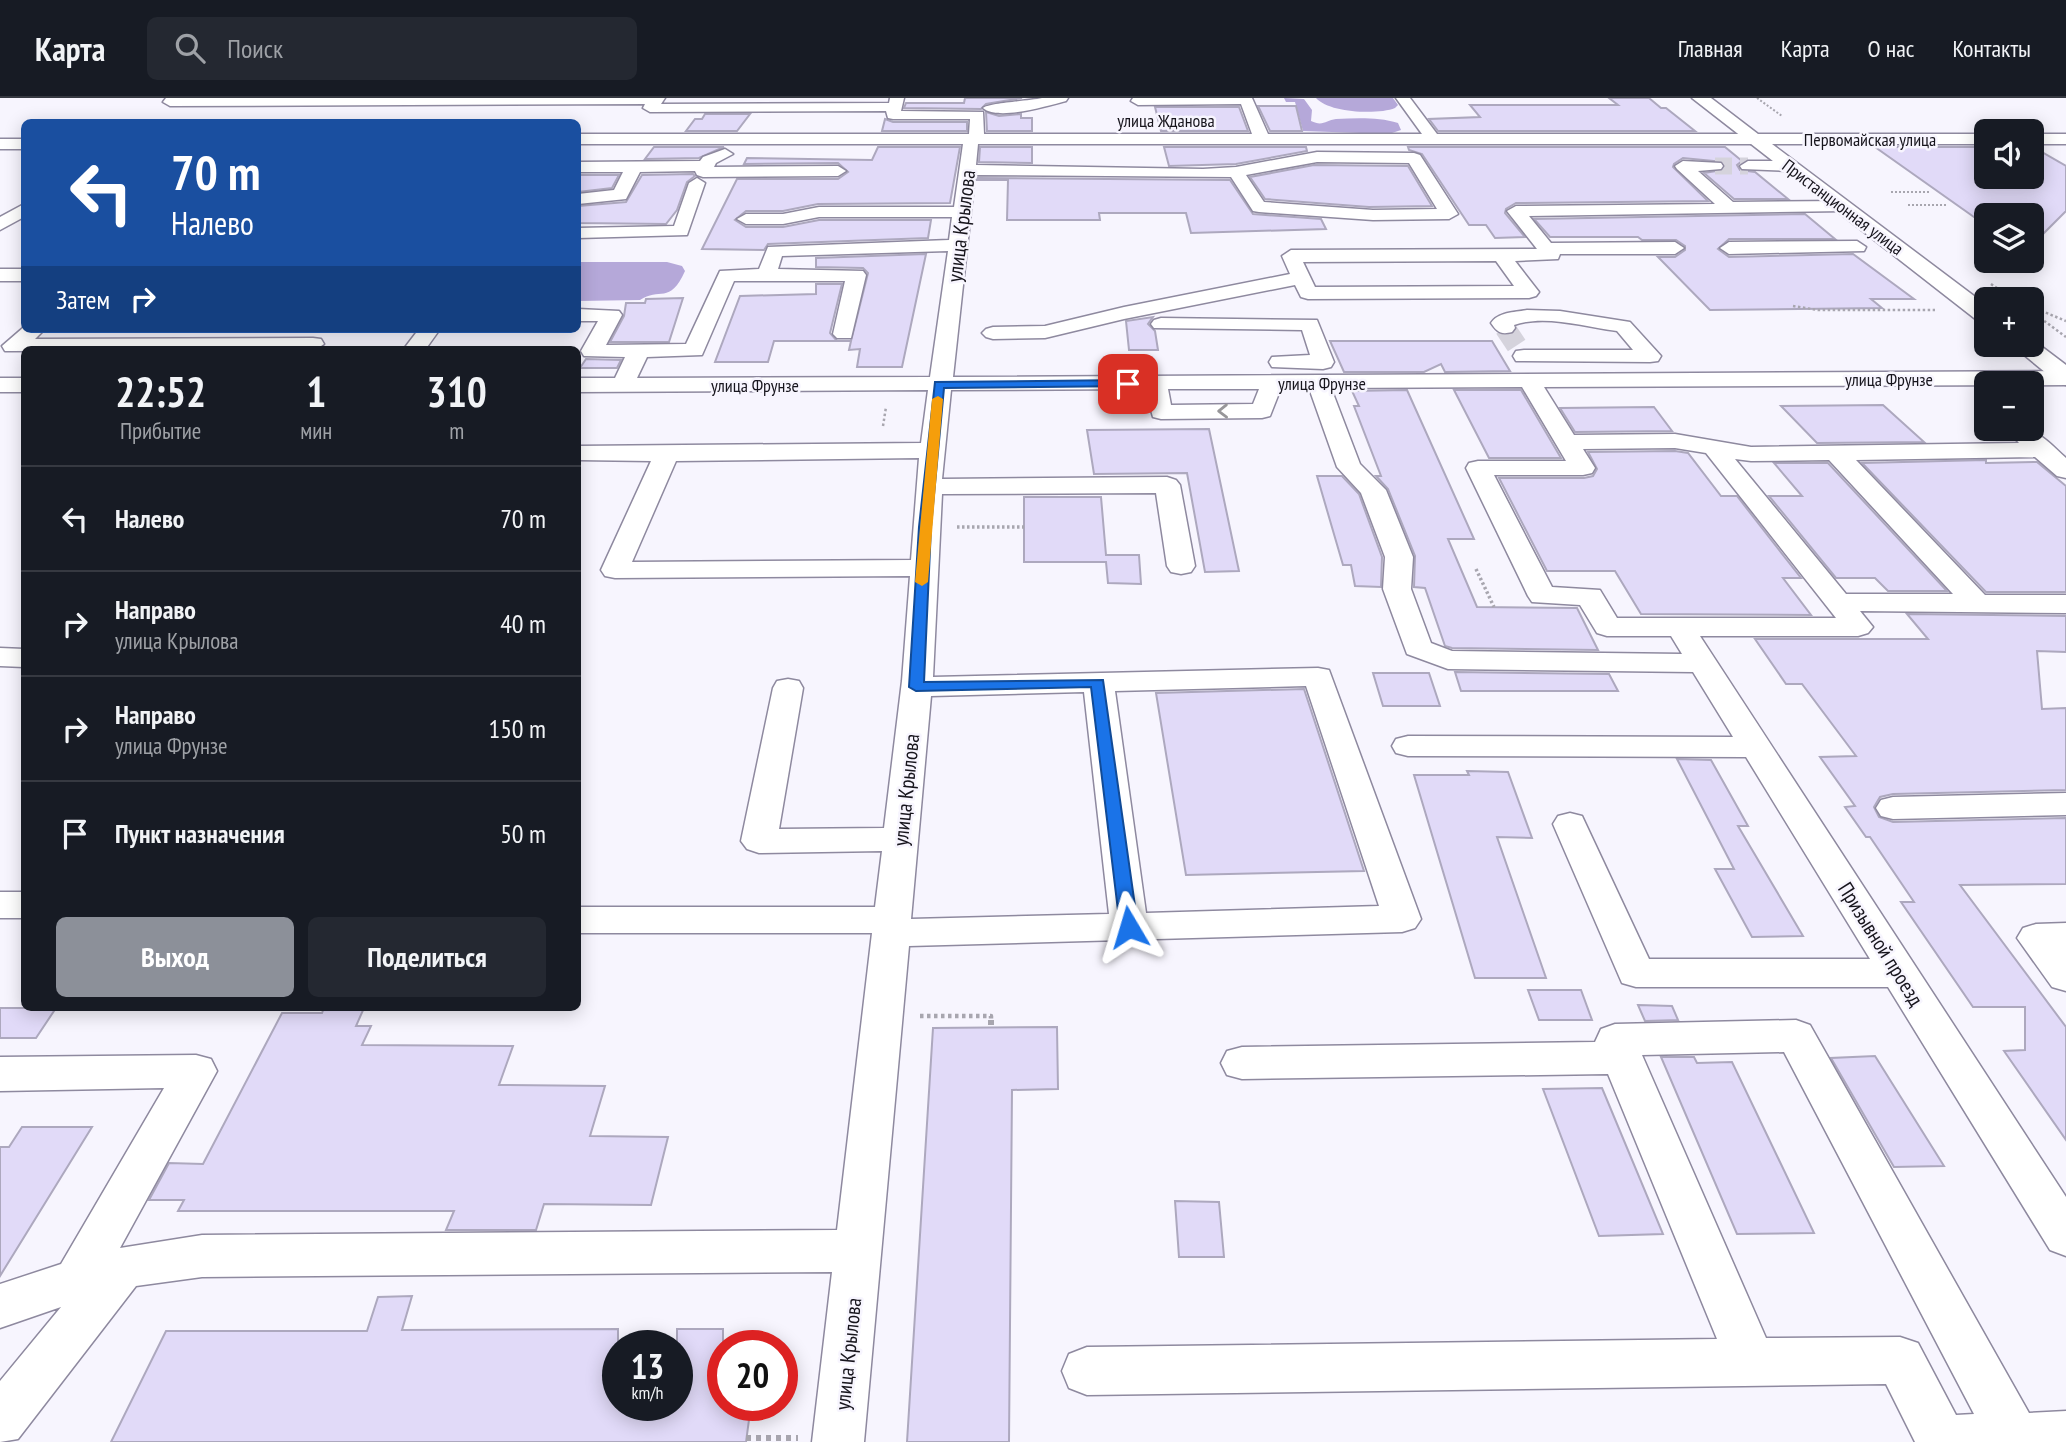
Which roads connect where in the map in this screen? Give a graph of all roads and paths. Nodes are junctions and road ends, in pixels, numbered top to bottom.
1 (176, 98) edge
2 (643, 98) edge
3 (657, 98) edge
4 (1061, 98) edge
5 (1403, 98) edge
6 (1700, 98) edge
7 (1225, 99) edge
8 (1138, 101) dead end
9 (897, 102) edge
10 (984, 111) junction
11 (581, 139) edge
12 (735, 139) junction
13 (1262, 139) junction
14 (1325, 139) junction
15 (1433, 139) junction
16 (1754, 139) junction
17 (1974, 139) edge
18 (2044, 139) edge
19 (2066, 139) edge
20 (0, 144) edge
21 (21, 144) edge
22 (971, 150) junction
23 (850, 153) dead end
24 (725, 154) junction
25 (831, 155) dead end
26 (1334, 157) junction
27 (706, 166) junction
28 (1715, 166) tunnel mouth
29 (1748, 166) tunnel mouth
30 (1790, 166) junction
31 (581, 167) edge
32 (634, 167) junction
33 (838, 171) dead end
34 (1236, 172) junction
35 (697, 183) dead end
36 (1891, 192) dead end
37 (1930, 192) dead end
38 (581, 199) edge
39 (1908, 205) dead end
40 (1948, 205) dead end
41 (1727, 206) junction
42 (1843, 206) junction
43 (1636, 210) junction
44 (21, 211) edge
45 (963, 212) junction
46 (746, 219) dead end
47 (0, 225) edge
48 (581, 233) edge
49 (959, 245) junction
50 (1857, 247) dead end
51 (1729, 248) dead end
52 (1546, 249) junction
53 (1501, 255) junction
54 (0, 275) edge
55 (21, 275) edge
56 (766, 275) junction
57 (1301, 278) junction
58 (1793, 306) dead end
59 (1974, 307) edge
60 (1945, 310) dead end
61 (2044, 312) edge
62 (581, 315) edge
63 (2044, 321) edge
64 (2066, 321) edge
65 (1161, 324) dead end
66 (30, 333) edge
67 (993, 333) dead end
68 (844, 334) dead end
69 (2066, 337) edge
70 (1515, 343) junction
71 (313, 344) dead end
72 (639, 351) junction
73 (2039, 357) edge
74 (2066, 378) edge
75 (1959, 379) junction
76 (1536, 381) junction
77 (1276, 383) junction
78 (1318, 383) junction
79 (0, 385) edge
80 (21, 385) edge
81 (581, 385) edge
82 (623, 385) junction
83 (890, 385) junction
84 (939, 385) junction
85 (1974, 392) edge
86 (2031, 441) edge
87 (1568, 442) junction
88 (1713, 447) junction
89 (932, 450) junction
90 (2041, 450) junction
91 (879, 451) junction
92 (581, 453) edge
93 (667, 453) junction
94 (1835, 453) junction
95 (2066, 471) edge
96 (928, 487) junction
97 (1024, 527) dead end
98 (930, 552) junction
99 (1181, 566) dead end
100 (1476, 569) dead end
101 (1838, 602) junction
102 (1977, 603) junction
103 (2066, 604) edge
104 (1494, 607) dead end
105 (1692, 647) junction
106 (0, 657) edge
107 (21, 658) edge
108 (1098, 683) junction
109 (916, 687) junction
110 (788, 688) dead end
111 (1408, 746) dead end
112 (1756, 747) junction
113 (2066, 804) edge
114 (1893, 808) dead end
115 (1570, 824) dead end
116 (901, 839) junction
117 (0, 905) edge
118 (21, 905) edge
119 (581, 920) edge
120 (893, 927) junction
121 (1129, 927) junction
122 (2066, 937) edge
123 (1899, 973) junction
124 (2066, 977) edge
125 (919, 1016) dead end
126 (991, 1028) dead end
127 (1622, 1058) junction
128 (1242, 1063) dead end
129 (0, 1074) edge
130 (2066, 1236) edge
131 (859, 1251) junction
132 (99, 1274) junction
133 (0, 1306) edge
134 (1751, 1362) junction
135 (1087, 1371) dead end
136 (0, 1421) edge
137 (2066, 1437) edge
138 (746, 1438) dead end
139 (2015, 1439) junction
140 (822, 1440) edge

1 - 2 street
3 - 9 street
4 - 10 street
5 - 15 street
6 - 16 main road, Пристанционная улица
7 - 8 street
7 - 13 street
9 - 10 street
10 - 22 street, улица Крылова
11 - 12 street, улица Жданова
12 - 22 street, улица Жданова
12 - 24 street
13 - 14 street, улица Жданова
13 - 22 street, улица Жданова
14 - 15 street, улица Жданова
14 - 26 street
15 - 16 street, улица Жданова
16 - 17 main road, Первомайская улица
16 - 30 main road, Пристанционная улица
18 - 19 main road
20 - 21 street
22 - 23 street
22 - 34 street
22 - 45 street, улица Крылова
24 - 25 street
24 - 27 street
26 - 34 street
26 - 34 street
27 - 32 street
27 - 33 street
28 - 41 street
29 - 30 street
30 - 42 main road, Пристанционная улица
31 - 32 street
32 - 38 street
35 - 48 street
36 - 37 path
39 - 40 path
41 - 42 street
41 - 43 street
42 - 59 main road, Пристанционная улица
43 - 52 street
43 - 52 street
44 - 47 street
45 - 46 street
45 - 49 street, улица Крылова
49 - 56 street
49 - 84 street, улица Крылова
50 - 51 street
52 - 53 street
53 - 57 street
53 - 57 street
54 - 55 street
56 - 68 street
56 - 72 street
57 - 67 street
58 - 60 path
61 - 64 path
62 - 72 street
63 - 69 path
65 - 77 street
66 - 71 street
70 - 70 street
70 - 76 street
72 - 82 street
73 - 74 main road
74 - 75 street, улица Фрунзе
75 - 76 street, улица Фрунзе
75 - 85 street
76 - 78 street, улица Фрунзе
76 - 87 street
77 - 78 street, улица Фрунзе
77 - 84 street, улица Фрунзе
78 - 105 street
79 - 80 street
81 - 82 street, улица Фрунзе
82 - 83 street, улица Фрунзе
83 - 84 street, улица Фрунзе
83 - 91 path
84 - 89 street, улица Крылова
86 - 90 street
87 - 88 street
87 - 105 street
88 - 94 street
88 - 101 street
89 - 91 street
89 - 96 street, улица Крылова
90 - 94 street
90 - 95 street
91 - 93 street
92 - 93 street
93 - 98 street
94 - 102 street
96 - 98 street, улица Крылова
96 - 99 street
97 - 98 path
98 - 109 street, улица Крылова
100 - 104 path
101 - 102 street
101 - 105 street
102 - 103 street
105 - 112 street, Призывной проезд
106 - 107 street
108 - 109 street
108 - 121 street
108 - 121 street
109 - 116 street, улица Крылова
110 - 116 street
111 - 112 street
112 - 123 street, Призывной проезд
113 - 114 street
115 - 123 street
116 - 120 street, улица Крылова
117 - 118 street
119 - 120 street
120 - 121 street
120 - 131 street, улица Крылова
122 - 124 street
123 - 130 street, Призывной проезд
125 - 126 path
127 - 128 street
127 - 134 street
127 - 139 street
129 - 132 street
131 - 132 street
131 - 140 street, улица Крылова
132 - 133 street
132 - 136 street
134 - 135 street
134 - 139 street
137 - 139 street
138 - 140 path

